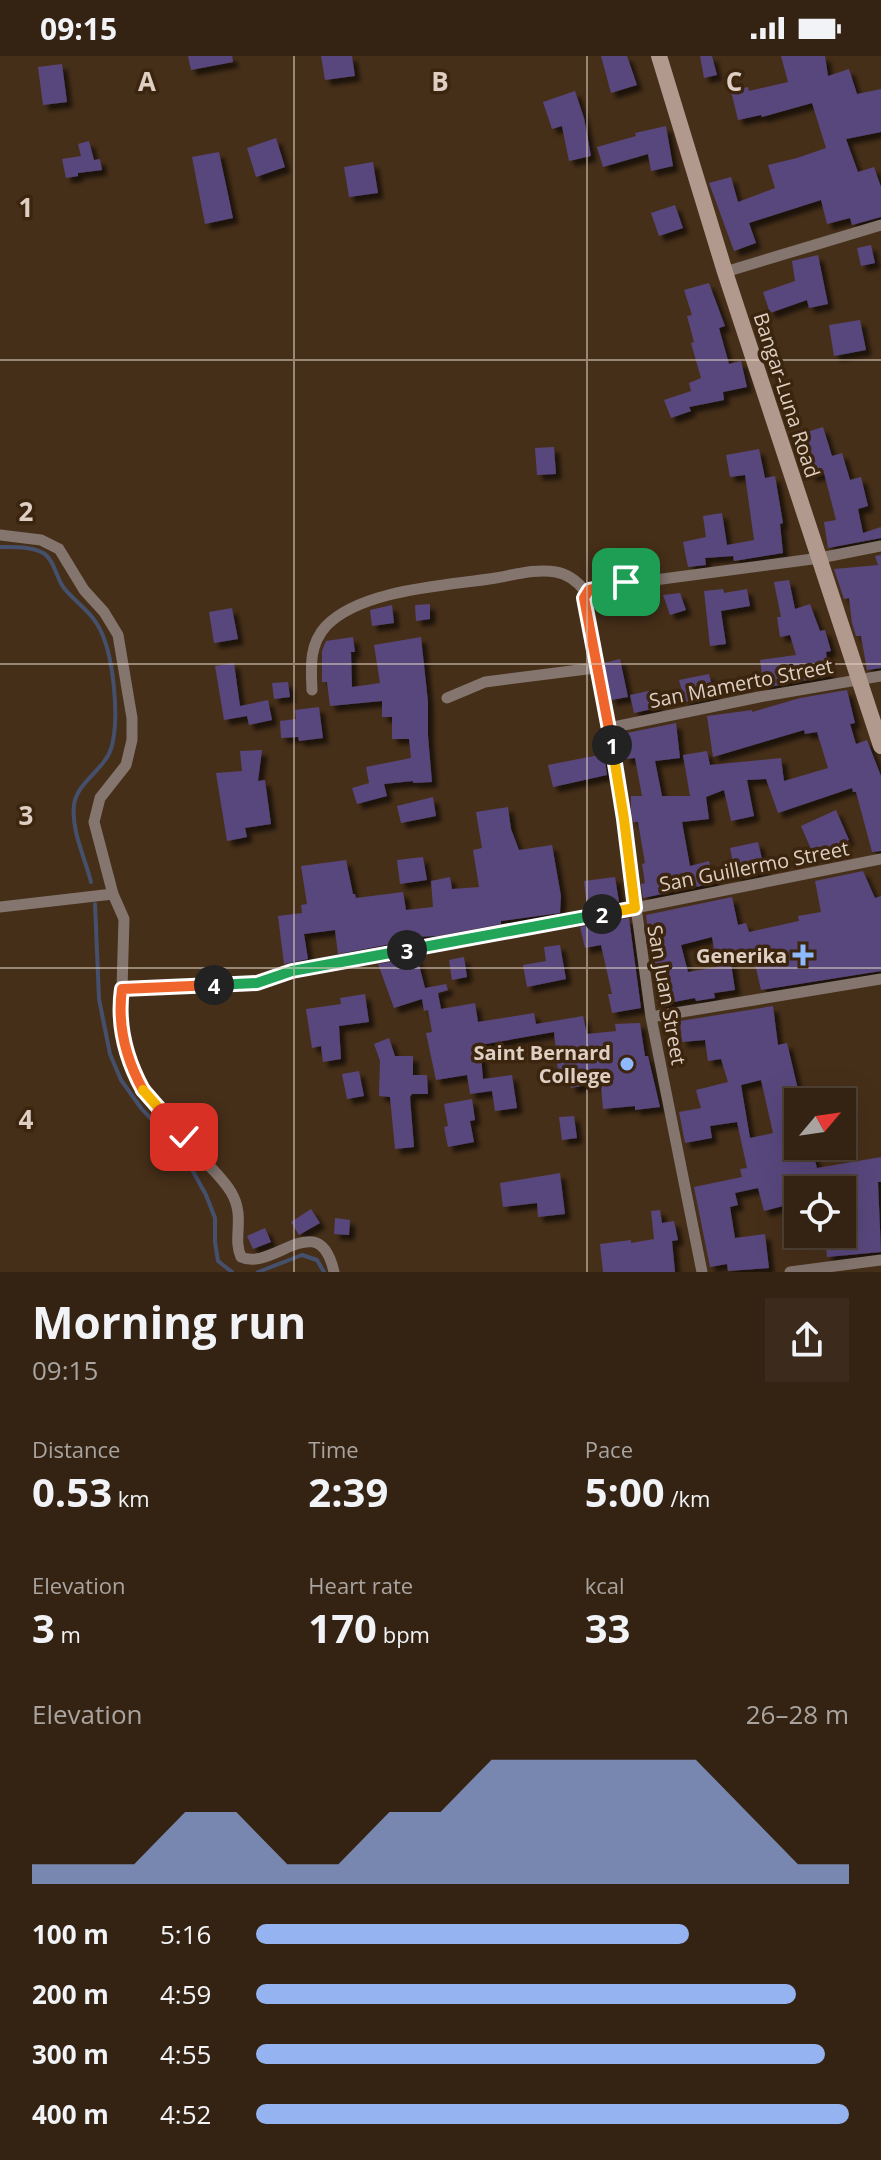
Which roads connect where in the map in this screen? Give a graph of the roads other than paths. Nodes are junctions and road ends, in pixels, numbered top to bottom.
1 (659, 56) edge
2 (881, 225) edge
3 (725, 272) junction
4 (0, 535) edge
5 (881, 546) edge
6 (820, 558) junction
7 (586, 592) junction
8 (595, 668) junction
9 (881, 676) edge
10 (860, 678) junction
11 (312, 690) dead end
12 (447, 698) dead end
13 (609, 728) junction
14 (881, 746) edge
15 (881, 859) edge
16 (113, 894) junction
17 (0, 907) edge
18 (635, 908) junction
19 (881, 979) edge
20 (122, 989) junction
21 (651, 1017) junction
22 (881, 1260) edge
23 (334, 1272) edge
24 (702, 1272) edge
25 (790, 1272) edge

1 - 3 main road, Bangar-Luna Road
2 - 3 street
3 - 6 main road, Bangar-Luna Road
4 - 16 street
5 - 6 street
6 - 7 street
6 - 10 main road, Bangar-Luna Road
7 - 8 street, San Juan Street
7 - 11 street
8 - 12 street
8 - 13 street, San Juan Street
9 - 10 street, San Mamerto Street
10 - 13 street, San Mamerto Street
10 - 14 main road, Bangar-Luna Road
13 - 18 street, San Juan Street
15 - 18 street, San Guillermo Street
16 - 17 street
16 - 20 street
18 - 20 street, San Guillermo Street
18 - 21 street, San Juan Street
19 - 21 street
20 - 23 street
21 - 24 street, San Juan Street
22 - 25 street

